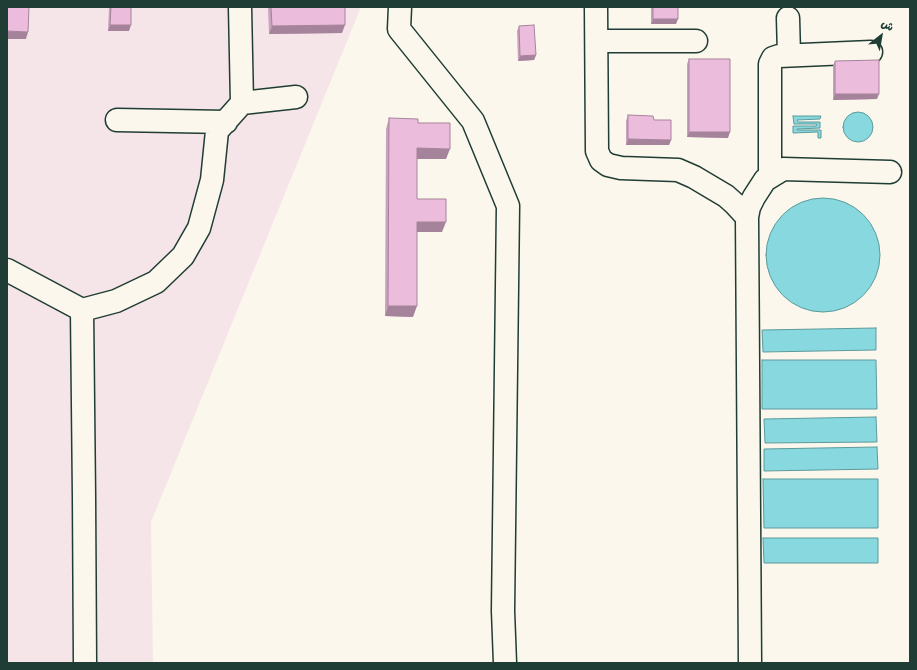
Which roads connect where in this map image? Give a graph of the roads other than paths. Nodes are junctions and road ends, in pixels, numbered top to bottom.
1 (240, 7) edge
2 (400, 7) edge
3 (596, 7) edge
4 (788, 18) dead end
5 (696, 40) dead end
6 (597, 41) junction
7 (871, 52) dead end
8 (789, 55) junction
9 (296, 97) dead end
10 (242, 103) junction
11 (117, 120) dead end
12 (226, 122) junction
13 (774, 168) junction
14 (890, 172) dead end
15 (747, 217) junction
16 (7, 270) edge
17 (82, 310) junction
18 (85, 663) edge
19 (505, 663) edge
20 (750, 663) edge

1 - 10 street
2 - 19 street
3 - 6 street
4 - 8 street
5 - 6 street
6 - 15 street
7 - 8 street
8 - 13 street
9 - 10 street
10 - 12 street
11 - 12 street
12 - 17 street
13 - 14 street
13 - 15 street
15 - 20 street
16 - 17 street
17 - 18 street

